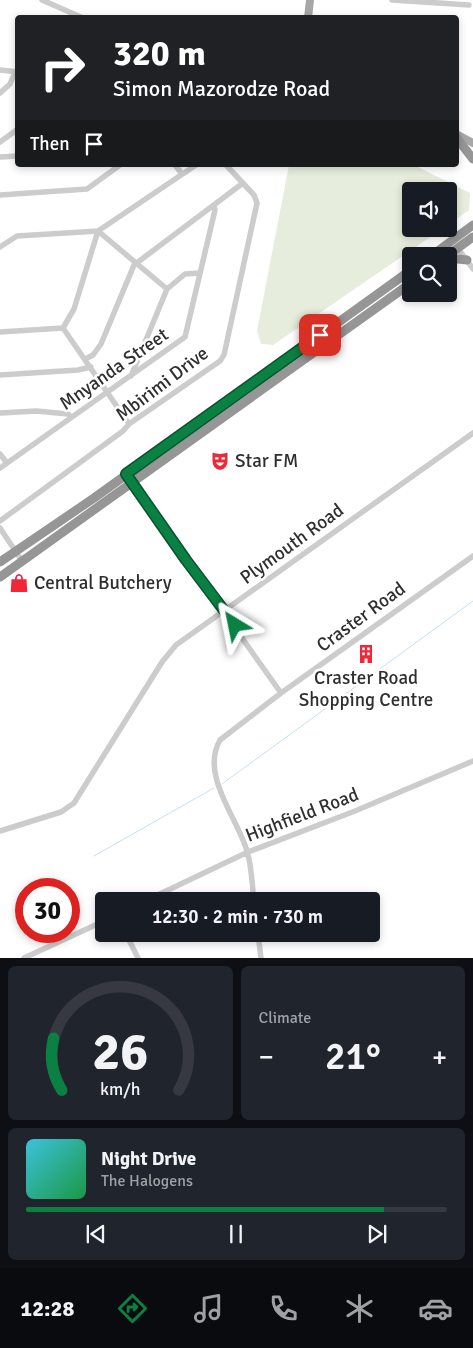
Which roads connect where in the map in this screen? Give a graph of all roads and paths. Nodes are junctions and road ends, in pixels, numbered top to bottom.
1 (42, 0) edge
2 (310, 0) edge
3 (392, 0) edge
4 (469, 5) dead end
5 (76, 15) edge
6 (308, 15) edge
7 (0, 70) edge
8 (15, 72) edge
9 (15, 74) edge
10 (0, 93) edge
11 (15, 131) edge
12 (459, 136) edge
13 (459, 141) edge
14 (0, 142) edge
15 (473, 143) edge
16 (15, 156) edge
17 (0, 157) edge
18 (473, 159) edge
19 (117, 167) edge
20 (177, 167) edge
21 (193, 167) edge
22 (228, 167) edge
23 (182, 174) junction
24 (243, 183) junction
25 (0, 196) edge
26 (214, 206) junction
27 (473, 225) edge
28 (98, 231) junction
29 (473, 237) edge
30 (1, 244) edge
31 (455, 245) junction
32 (451, 247) edge
33 (457, 258) edge
34 (467, 260) junction
35 (137, 263) junction
36 (473, 268) edge
37 (200, 273) junction
38 (402, 276) edge
39 (402, 288) edge
40 (167, 289) junction
41 (63, 328) junction
42 (0, 332) edge
43 (85, 358) junction
44 (91, 367) junction
45 (0, 375) edge
46 (131, 376) junction
47 (108, 391) junction
48 (0, 413) edge
49 (72, 417) junction
50 (129, 424) junction
51 (473, 432) edge
52 (0, 454) edge
53 (7, 463) junction
54 (0, 468) edge
55 (126, 474) junction
56 (132, 482) junction
57 (94, 498) junction
58 (0, 520) edge
59 (0, 528) edge
60 (15, 551) junction
61 (473, 556) edge
62 (22, 561) junction
63 (0, 562) edge
64 (0, 577) edge
65 (225, 611) junction
66 (282, 693) junction
67 (473, 761) edge
68 (0, 832) edge
69 (248, 852) junction
70 (164, 892) edge
71 (253, 892) edge
72 (95, 925) edge
73 (130, 942) edge
74 (259, 942) edge
75 (24, 958) edge
76 (138, 958) edge
77 (261, 958) edge

1 - 5 street
2 - 6 main road
3 - 4 street
7 - 8 street
9 - 10 street
11 - 14 street
12 - 15 main road
13 - 18 highway
16 - 17 street
19 - 25 street
20 - 23 street
21 - 23 street
22 - 24 street, Mbirimi Drive
23 - 28 street
24 - 26 street
24 - 50 street, Mbirimi Drive
26 - 35 street
26 - 37 street, Mnyanda Street
27 - 31 highway
28 - 30 street
28 - 35 street
28 - 41 street
29 - 31 highway
31 - 32 highway
31 - 34 street
33 - 34 highway
34 - 36 street
35 - 40 street
35 - 43 street
37 - 40 street
37 - 46 street, Mnyanda Street
38 - 55 highway
39 - 56 highway
40 - 46 street
41 - 42 street
41 - 43 street
43 - 44 street
44 - 45 street
44 - 47 street
46 - 47 street, Mnyanda Street
47 - 49 street, Mnyanda Street
47 - 50 street
48 - 49 street
49 - 53 street, Mnyanda Street
50 - 58 street, Mbirimi Drive
51 - 65 street, Plymouth Road
52 - 53 street
53 - 54 street, Mnyanda Street
55 - 56 street
55 - 57 highway
56 - 57 highway
56 - 62 highway
56 - 65 street
57 - 60 highway
59 - 60 street
60 - 62 street
60 - 63 highway
61 - 66 street, Craster Road
62 - 64 highway
65 - 66 street
65 - 68 street, Plymouth Road
66 - 69 street, Craster Road
67 - 69 street, Highfield Road
69 - 70 street, Highfield Road
69 - 71 street, Craster Road
72 - 75 street
73 - 76 street
74 - 77 street

